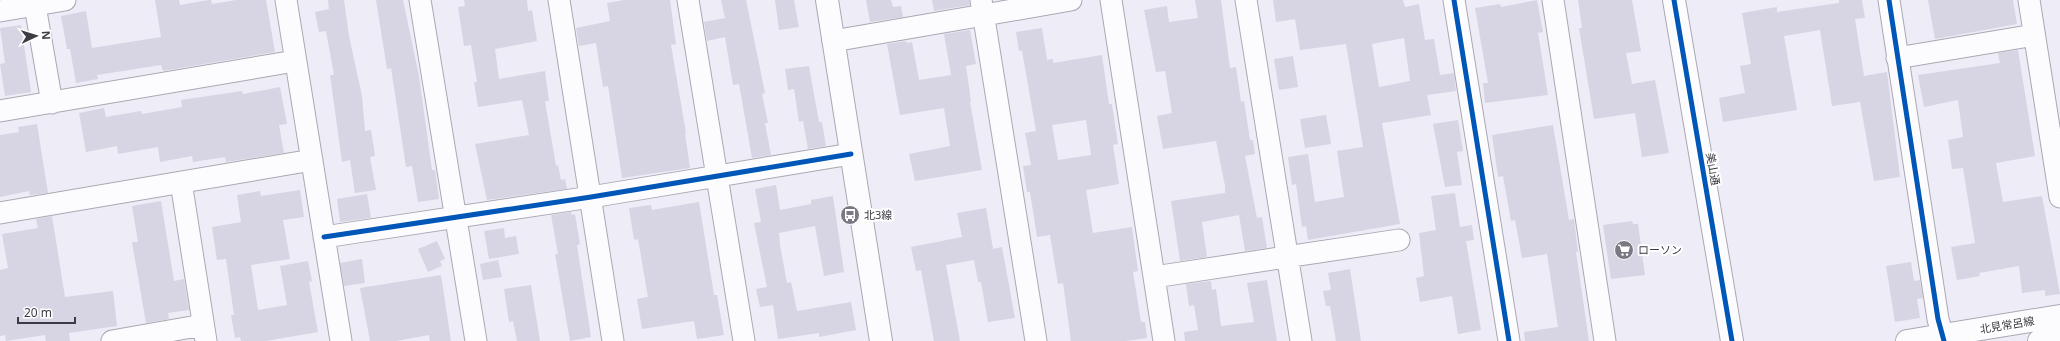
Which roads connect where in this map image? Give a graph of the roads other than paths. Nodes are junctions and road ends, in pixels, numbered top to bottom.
1 (65, 0) edge
2 (286, 0) edge
3 (420, 0) edge
4 (559, 0) edge
5 (688, 0) edge
6 (827, 0) edge
7 (1071, 0) edge
8 (1111, 0) edge
9 (1246, 0) edge
10 (1454, 0) edge
11 (1553, 0) edge
12 (1674, 0) edge
13 (1889, 0) edge
14 (2029, 0) edge
15 (35, 2) edge
16 (982, 8) edge
17 (0, 11) edge
18 (2034, 35) junction
19 (833, 41) junction
20 (1897, 58) junction
21 (295, 61) junction
22 (52, 103) junction
23 (0, 111) edge
24 (851, 154) junction
25 (312, 160) junction
26 (717, 176) junction
27 (181, 182) junction
28 (591, 197) junction
29 (2060, 197) edge
30 (0, 213) edge
31 (456, 218) junction
32 (324, 237) junction
33 (1399, 240) dead end
34 (1287, 257) junction
35 (1154, 278) junction
36 (2060, 316) edge
37 (204, 333) edge
38 (2060, 337) edge
39 (1943, 338) edge
40 (112, 341) edge
41 (341, 341) edge
42 (476, 341) edge
43 (613, 341) edge
44 (744, 341) edge
45 (881, 341) edge
46 (1036, 341) edge
47 (1164, 341) edge
48 (1301, 341) edge
49 (1508, 341) edge
50 (1605, 341) edge
51 (1732, 341) edge
52 (1907, 341) edge
53 (2039, 341) edge

1 - 15 street
2 - 21 street
3 - 31 street
4 - 28 street
5 - 26 street
6 - 19 street
7 - 16 street
8 - 35 street
9 - 34 street
10 - 49 street
11 - 50 street
12 - 51 street, 美山通
13 - 20 street
14 - 18 street
15 - 17 street
15 - 22 street
16 - 19 street
16 - 46 street
18 - 20 street
18 - 29 street
19 - 24 street
20 - 39 street
21 - 22 street
21 - 25 street
22 - 23 street
24 - 26 street
24 - 45 street
25 - 27 street
25 - 32 street
26 - 28 street
26 - 44 street
27 - 30 street
27 - 37 street
28 - 31 street
28 - 43 street
31 - 32 street
31 - 42 street
32 - 41 street
33 - 34 street
34 - 35 street
34 - 48 street
35 - 47 street
36 - 39 street, 北見常呂線
37 - 40 street
38 - 53 street, 北見常呂線
39 - 52 street, 北見常呂線

